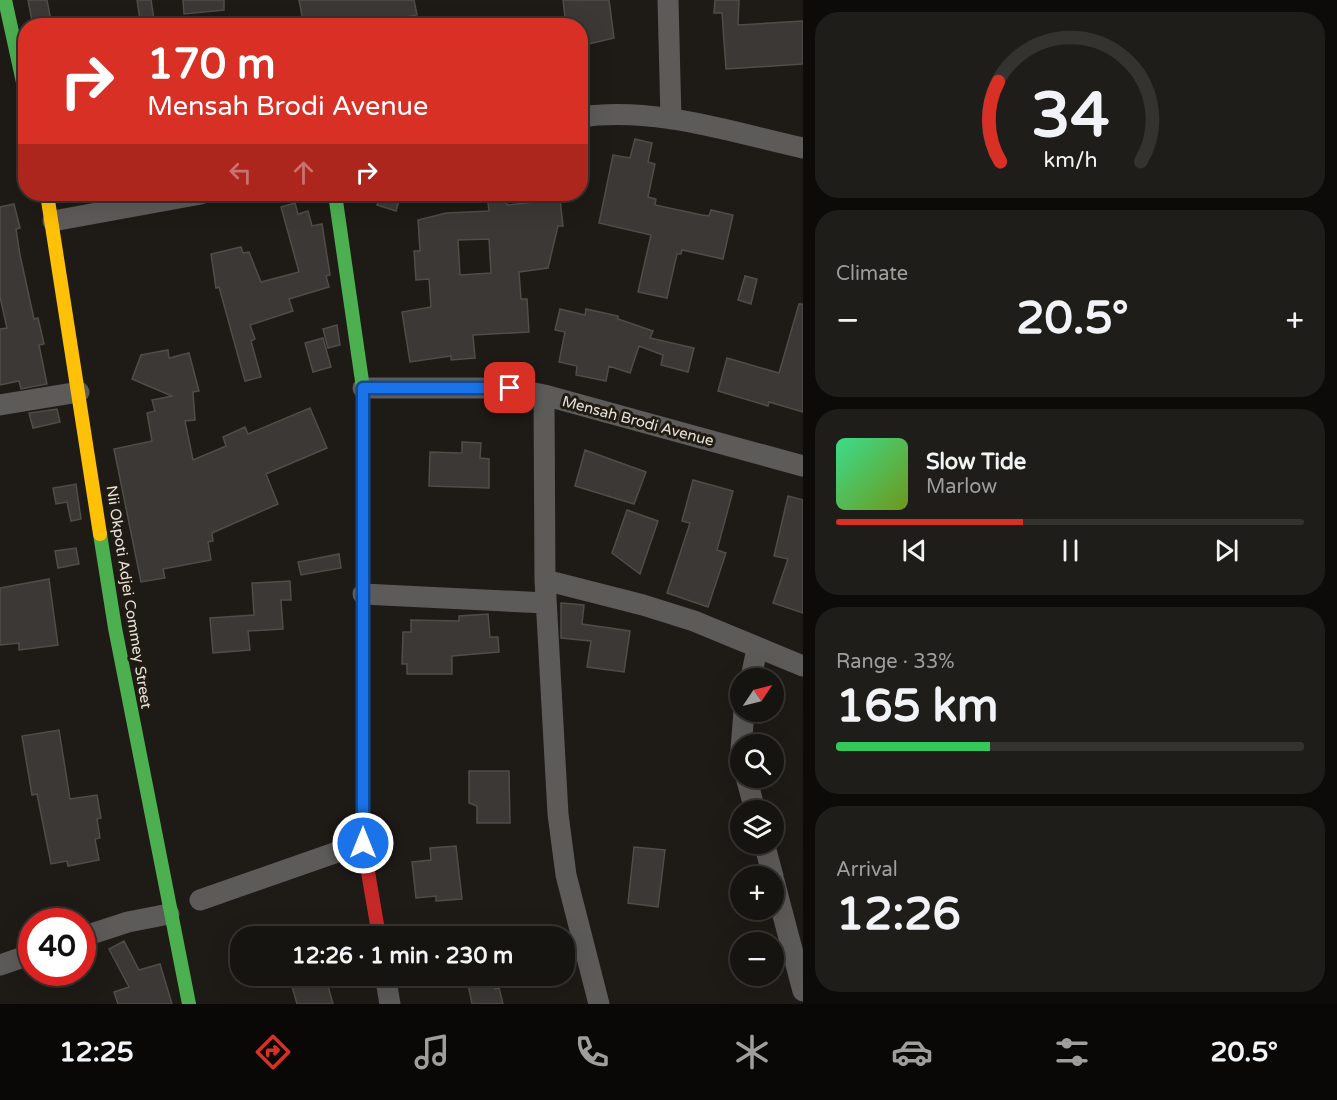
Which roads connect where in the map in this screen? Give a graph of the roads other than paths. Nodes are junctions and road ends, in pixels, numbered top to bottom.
1 (5, 0) edge
2 (668, 0) edge
3 (18, 59) edge
4 (588, 116) edge
5 (671, 119) junction
6 (803, 148) edge
7 (49, 201) edge
8 (163, 201) edge
9 (336, 201) edge
10 (53, 221) junction
11 (363, 388) junction
12 (79, 392) junction
13 (544, 394) junction
14 (0, 405) edge
15 (803, 466) edge
16 (544, 580) junction
17 (363, 594) junction
18 (546, 603) junction
19 (757, 649) junction
20 (803, 666) edge
21 (753, 668) edge
22 (363, 843) junction
23 (200, 900) dead end
24 (169, 914) junction
25 (784, 920) edge
26 (377, 926) edge
27 (96, 932) edge
28 (18, 959) edge
29 (0, 965) edge
30 (388, 986) edge
31 (803, 991) edge
32 (189, 1004) edge
33 (390, 1004) edge
34 (598, 1004) edge

1 - 3 street
2 - 5 street
4 - 5 street
5 - 6 street
7 - 10 street, Nii Okpoti Adjei Commey Street
8 - 10 street
9 - 11 street
10 - 12 street, Nii Okpoti Adjei Commey Street
11 - 13 street, Mensah Brodi Avenue
11 - 17 street
12 - 14 street
12 - 24 street, Nii Okpoti Adjei Commey Street
13 - 15 street, Mensah Brodi Avenue
13 - 16 street
16 - 18 street
16 - 19 street
17 - 18 street
17 - 22 street
18 - 34 street
19 - 20 street
19 - 21 street
22 - 23 street
22 - 26 street
24 - 27 street
24 - 32 street, Nii Okpoti Adjei Commey Street
25 - 31 street
28 - 29 street
30 - 33 street

